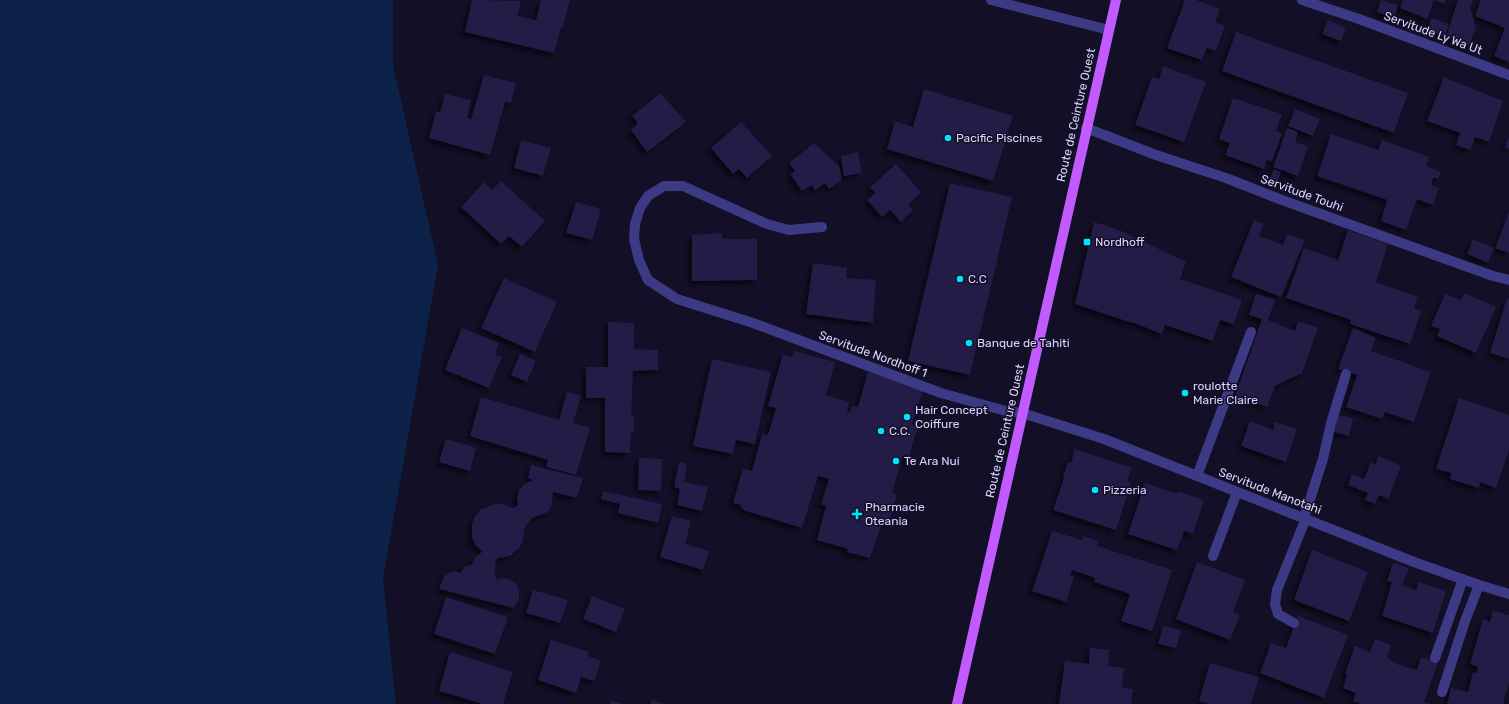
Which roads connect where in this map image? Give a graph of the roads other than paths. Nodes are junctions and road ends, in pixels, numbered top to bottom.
1 (991, 0) edge
2 (1116, 0) edge
3 (1302, 0) edge
4 (1109, 30) junction
5 (1509, 75) edge
6 (1086, 128) junction
7 (822, 227) dead end
8 (1509, 280) edge
9 (1251, 332) dead end
10 (1346, 374) dead end
11 (1022, 413) junction
12 (1197, 476) junction
13 (1237, 492) junction
14 (1305, 518) junction
15 (1213, 556) dead end
16 (1463, 579) junction
17 (1480, 585) junction
18 (1509, 594) edge
19 (1294, 622) dead end
20 (1435, 658) dead end
21 (1442, 692) dead end
22 (957, 704) edge

1 - 4 street
2 - 4 main road, Route de Ceinture Ouest
3 - 5 street, Servitude Ly Wa Ut
4 - 6 main road, Route de Ceinture Ouest
6 - 8 street, Servitude Touhi
6 - 11 main road, Route de Ceinture Ouest
7 - 11 street, Servitude Nordhoff 1
9 - 12 street
10 - 14 street
11 - 12 street, Servitude Manotahi
11 - 22 main road, Route de Ceinture Ouest
12 - 13 street, Servitude Manotahi
13 - 14 street, Servitude Manotahi
13 - 15 street
14 - 16 street, Servitude Manotahi
14 - 19 street
16 - 17 street, Servitude Manotahi
16 - 20 street
17 - 18 street, Servitude Manotahi
17 - 21 street

